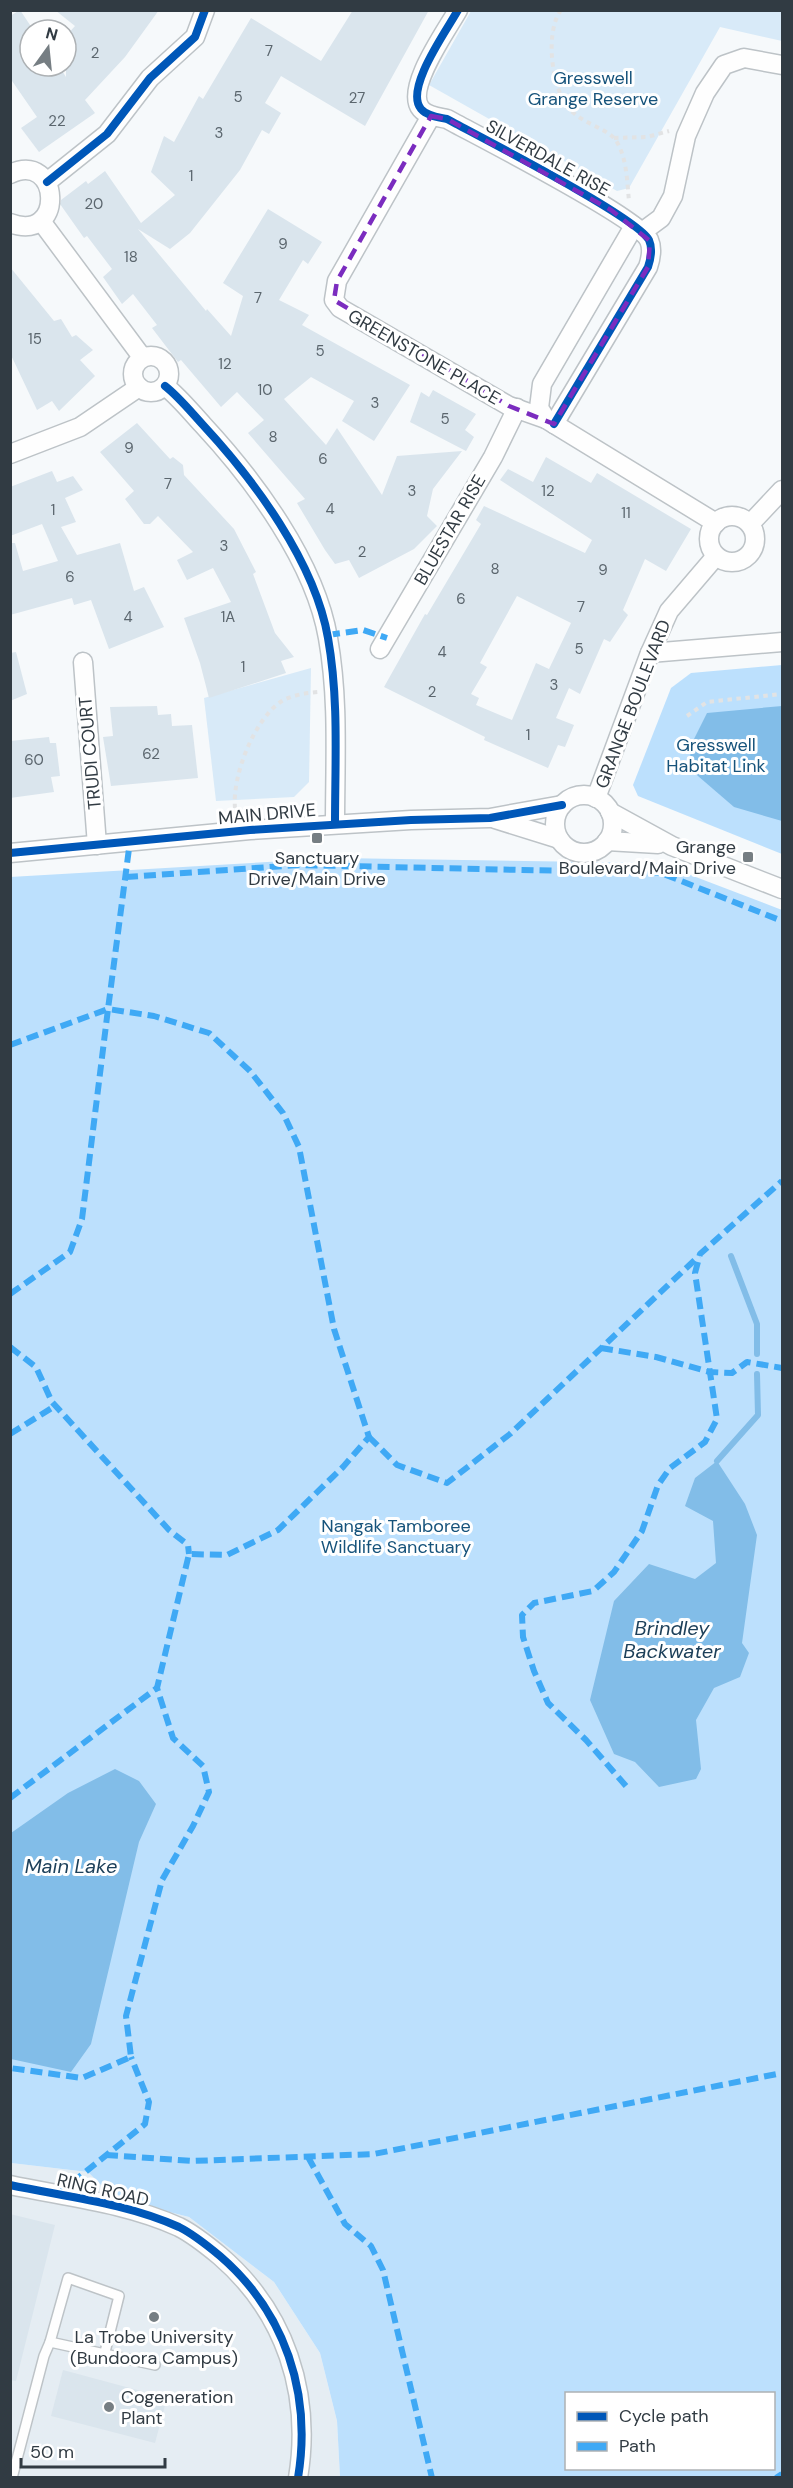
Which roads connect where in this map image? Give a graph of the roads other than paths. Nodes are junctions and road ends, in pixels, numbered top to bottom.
1 (205, 10) edge
2 (458, 10) edge
3 (783, 64) edge
4 (431, 116) junction
5 (10, 174) edge
6 (46, 182) junction
7 (41, 221) junction
8 (10, 223) edge
9 (632, 225) junction
10 (142, 357) junction
11 (165, 386) junction
12 (139, 387) junction
13 (517, 408) junction
14 (550, 422) junction
15 (10, 454) edge
16 (783, 490) edge
17 (716, 523) junction
18 (750, 524) junction
19 (716, 556) junction
20 (783, 642) edge
21 (380, 649) dead end
22 (650, 653) junction
23 (82, 662) dead end
24 (597, 798) junction
25 (562, 805) junction
26 (610, 812) junction
27 (490, 818) junction
28 (335, 824) junction
29 (559, 839) junction
30 (607, 841) junction
31 (98, 844) junction
32 (672, 846) junction
33 (10, 854) edge
34 (783, 890) edge
35 (10, 2185) edge
36 (50, 2342) junction
37 (105, 2352) junction
38 (155, 2366) dead end
39 (12, 2478) edge
40 (298, 2478) edge

1 - 6 street
2 - 4 street
3 - 9 street
4 - 9 street, SILVERDALE RISE
4 - 13 street, GREENSTONE PLACE
5 - 6 street
6 - 7 street
7 - 8 street
7 - 10 street
9 - 14 street
9 - 14 street
10 - 11 street
10 - 12 street
11 - 12 street
11 - 28 street
12 - 15 street
13 - 14 street, GREENSTONE PLACE
13 - 21 street, BLUESTAR RISE
14 - 17 street
16 - 18 street
17 - 18 street
17 - 19 street
18 - 19 street
19 - 22 street, GRANGE BOULEVARD
20 - 22 street
22 - 24 street, GRANGE BOULEVARD
23 - 31 street, TRUDI COURT
24 - 25 street
24 - 26 street
25 - 27 street, MAIN DRIVE
25 - 29 street
26 - 30 street
26 - 32 street
27 - 28 street, MAIN DRIVE
27 - 29 street, MAIN DRIVE
28 - 31 street, MAIN DRIVE
29 - 30 street
30 - 32 street
31 - 33 street, MAIN DRIVE
32 - 34 street
35 - 40 street, RING ROAD
36 - 37 lane
36 - 37 lane
36 - 39 lane
37 - 38 lane

